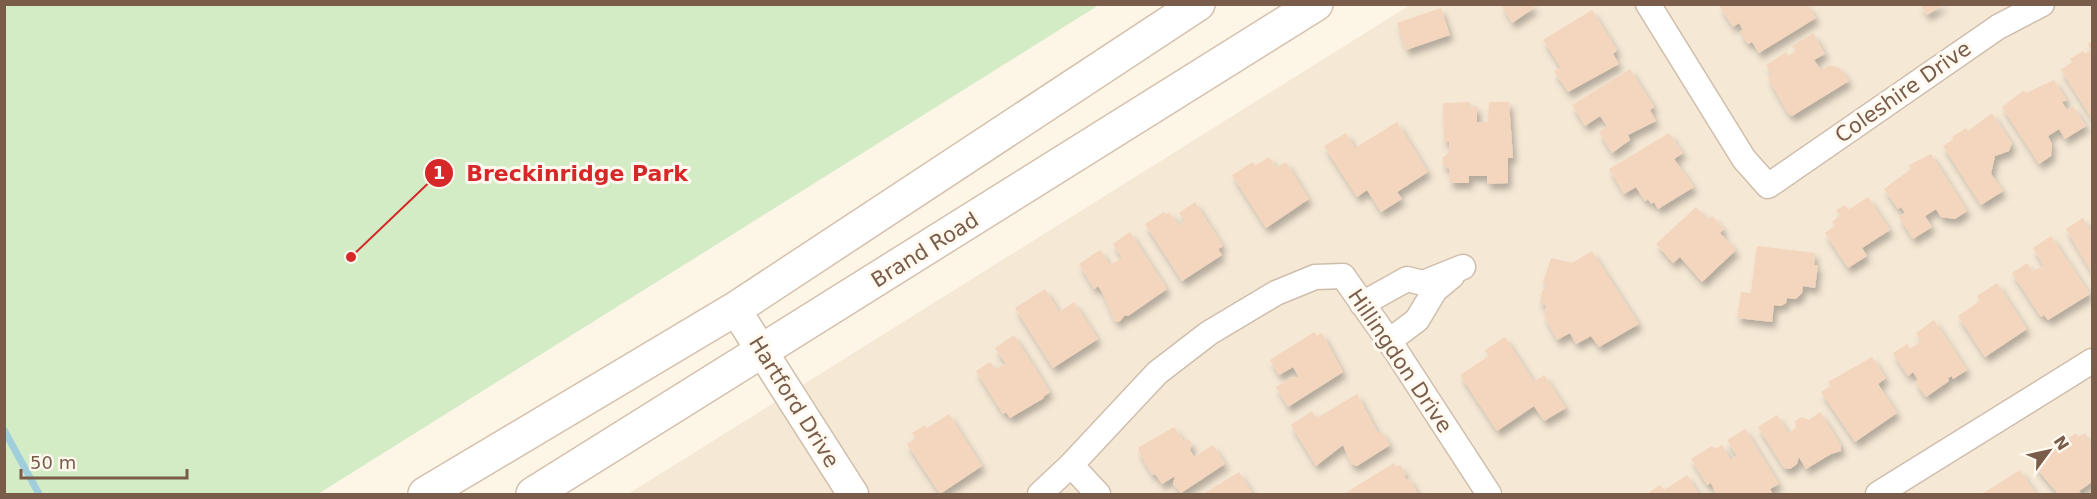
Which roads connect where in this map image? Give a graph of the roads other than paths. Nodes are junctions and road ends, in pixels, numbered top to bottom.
1 (1198, 4) edge
2 (1316, 4) edge
3 (1648, 4) edge
4 (2036, 6) edge
5 (1362, 304) junction
6 (735, 309) junction
7 (1389, 341) junction
8 (763, 352) junction
9 (2092, 361) edge
10 (1071, 465) junction
11 (425, 495) edge
12 (533, 495) edge
13 (852, 495) edge
14 (1040, 495) edge
15 (1098, 495) edge
16 (1489, 495) edge
17 (1878, 495) edge

1 - 6 main road
2 - 8 main road, Brand Road
3 - 4 street, Coleshire Drive
5 - 7 street, Hillingdon Drive
5 - 7 street
5 - 10 street, Hillingdon Drive
6 - 8 street, Hartford Drive
6 - 11 main road
7 - 16 street, Hillingdon Drive
8 - 12 main road, Brand Road
8 - 13 street, Hartford Drive
9 - 17 street
10 - 14 street, Hillingdon Drive
10 - 15 street

